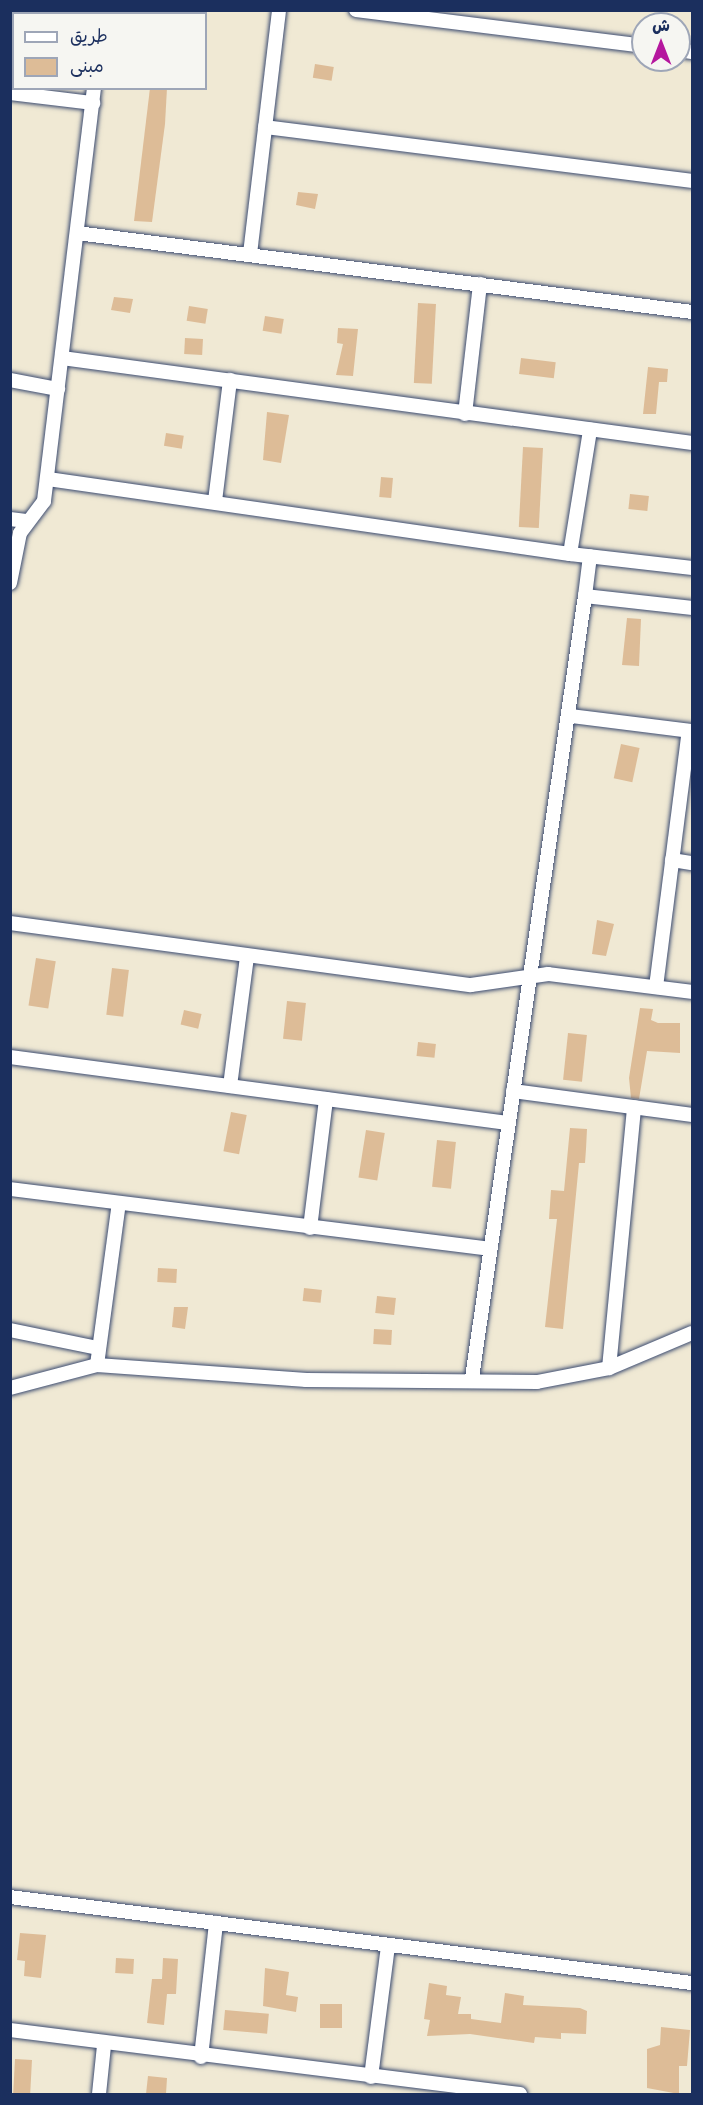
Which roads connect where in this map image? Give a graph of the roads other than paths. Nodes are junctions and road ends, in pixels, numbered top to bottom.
1 (279, 10) edge
2 (364, 11) edge
3 (631, 44) edge
4 (94, 90) edge
5 (10, 93) edge
6 (93, 103) junction
7 (265, 127) junction
8 (693, 181) edge
9 (76, 233) junction
10 (250, 254) junction
11 (480, 284) junction
12 (693, 312) edge
13 (63, 358) junction
14 (10, 380) edge
15 (230, 380) junction
16 (58, 388) junction
17 (465, 414) junction
18 (590, 430) junction
19 (693, 443) edge
20 (48, 479) junction
21 (215, 501) junction
22 (10, 519) edge
23 (26, 521) junction
24 (570, 554) junction
25 (590, 556) junction
26 (693, 568) edge
27 (10, 583) edge
28 (585, 596) junction
29 (693, 608) edge
30 (571, 716) junction
31 (691, 731) edge
32 (672, 860) junction
33 (693, 863) edge
34 (10, 923) edge
35 (247, 956) junction
36 (528, 978) junction
37 (656, 987) junction
38 (693, 992) edge
39 (10, 1058) edge
40 (230, 1086) junction
41 (513, 1091) junction
42 (326, 1099) junction
43 (634, 1107) junction
44 (693, 1115) edge
45 (508, 1123) junction
46 (10, 1189) edge
47 (118, 1203) junction
48 (309, 1228) junction
49 (490, 1249) junction
50 (10, 1330) edge
51 (693, 1333) edge
52 (98, 1348) junction
53 (97, 1365) junction
54 (609, 1368) junction
55 (472, 1378) junction
56 (10, 1388) edge
57 (10, 1898) edge
58 (216, 1923) junction
59 (388, 1946) junction
60 (693, 1983) edge
61 (10, 2030) edge
62 (104, 2046) junction
63 (201, 2056) junction
64 (371, 2077) junction
65 (99, 2094) edge
66 (514, 2094) edge

1 - 7 street
2 - 3 street
4 - 6 street
5 - 6 street
6 - 9 street
7 - 8 street
7 - 10 street
9 - 10 street
9 - 13 street
10 - 11 street
11 - 12 street
11 - 17 street
13 - 15 street
13 - 16 street
14 - 16 street
15 - 17 street
15 - 21 street
16 - 20 street
17 - 18 street
18 - 19 street
18 - 24 street
20 - 21 street
20 - 23 street
21 - 24 street
22 - 23 street
23 - 27 street
24 - 25 street
25 - 26 street
25 - 28 street
28 - 29 street
28 - 30 street
30 - 31 street
30 - 36 street
31 - 32 street
32 - 33 street
32 - 37 street
34 - 35 street
35 - 36 street
35 - 40 street
36 - 37 street
36 - 41 street
37 - 38 street
39 - 40 street
40 - 42 street
41 - 43 street
41 - 45 street
42 - 45 street
42 - 48 street
43 - 44 street
43 - 54 street
45 - 49 street
46 - 47 street
47 - 48 street
47 - 52 street
48 - 49 street
49 - 55 street
50 - 52 street
51 - 54 street
52 - 53 street
53 - 55 street
53 - 56 street
54 - 55 street
57 - 58 street
58 - 59 street
58 - 63 street
59 - 60 street
59 - 64 street
61 - 62 street
62 - 63 street
62 - 65 street
63 - 64 street
64 - 66 street

